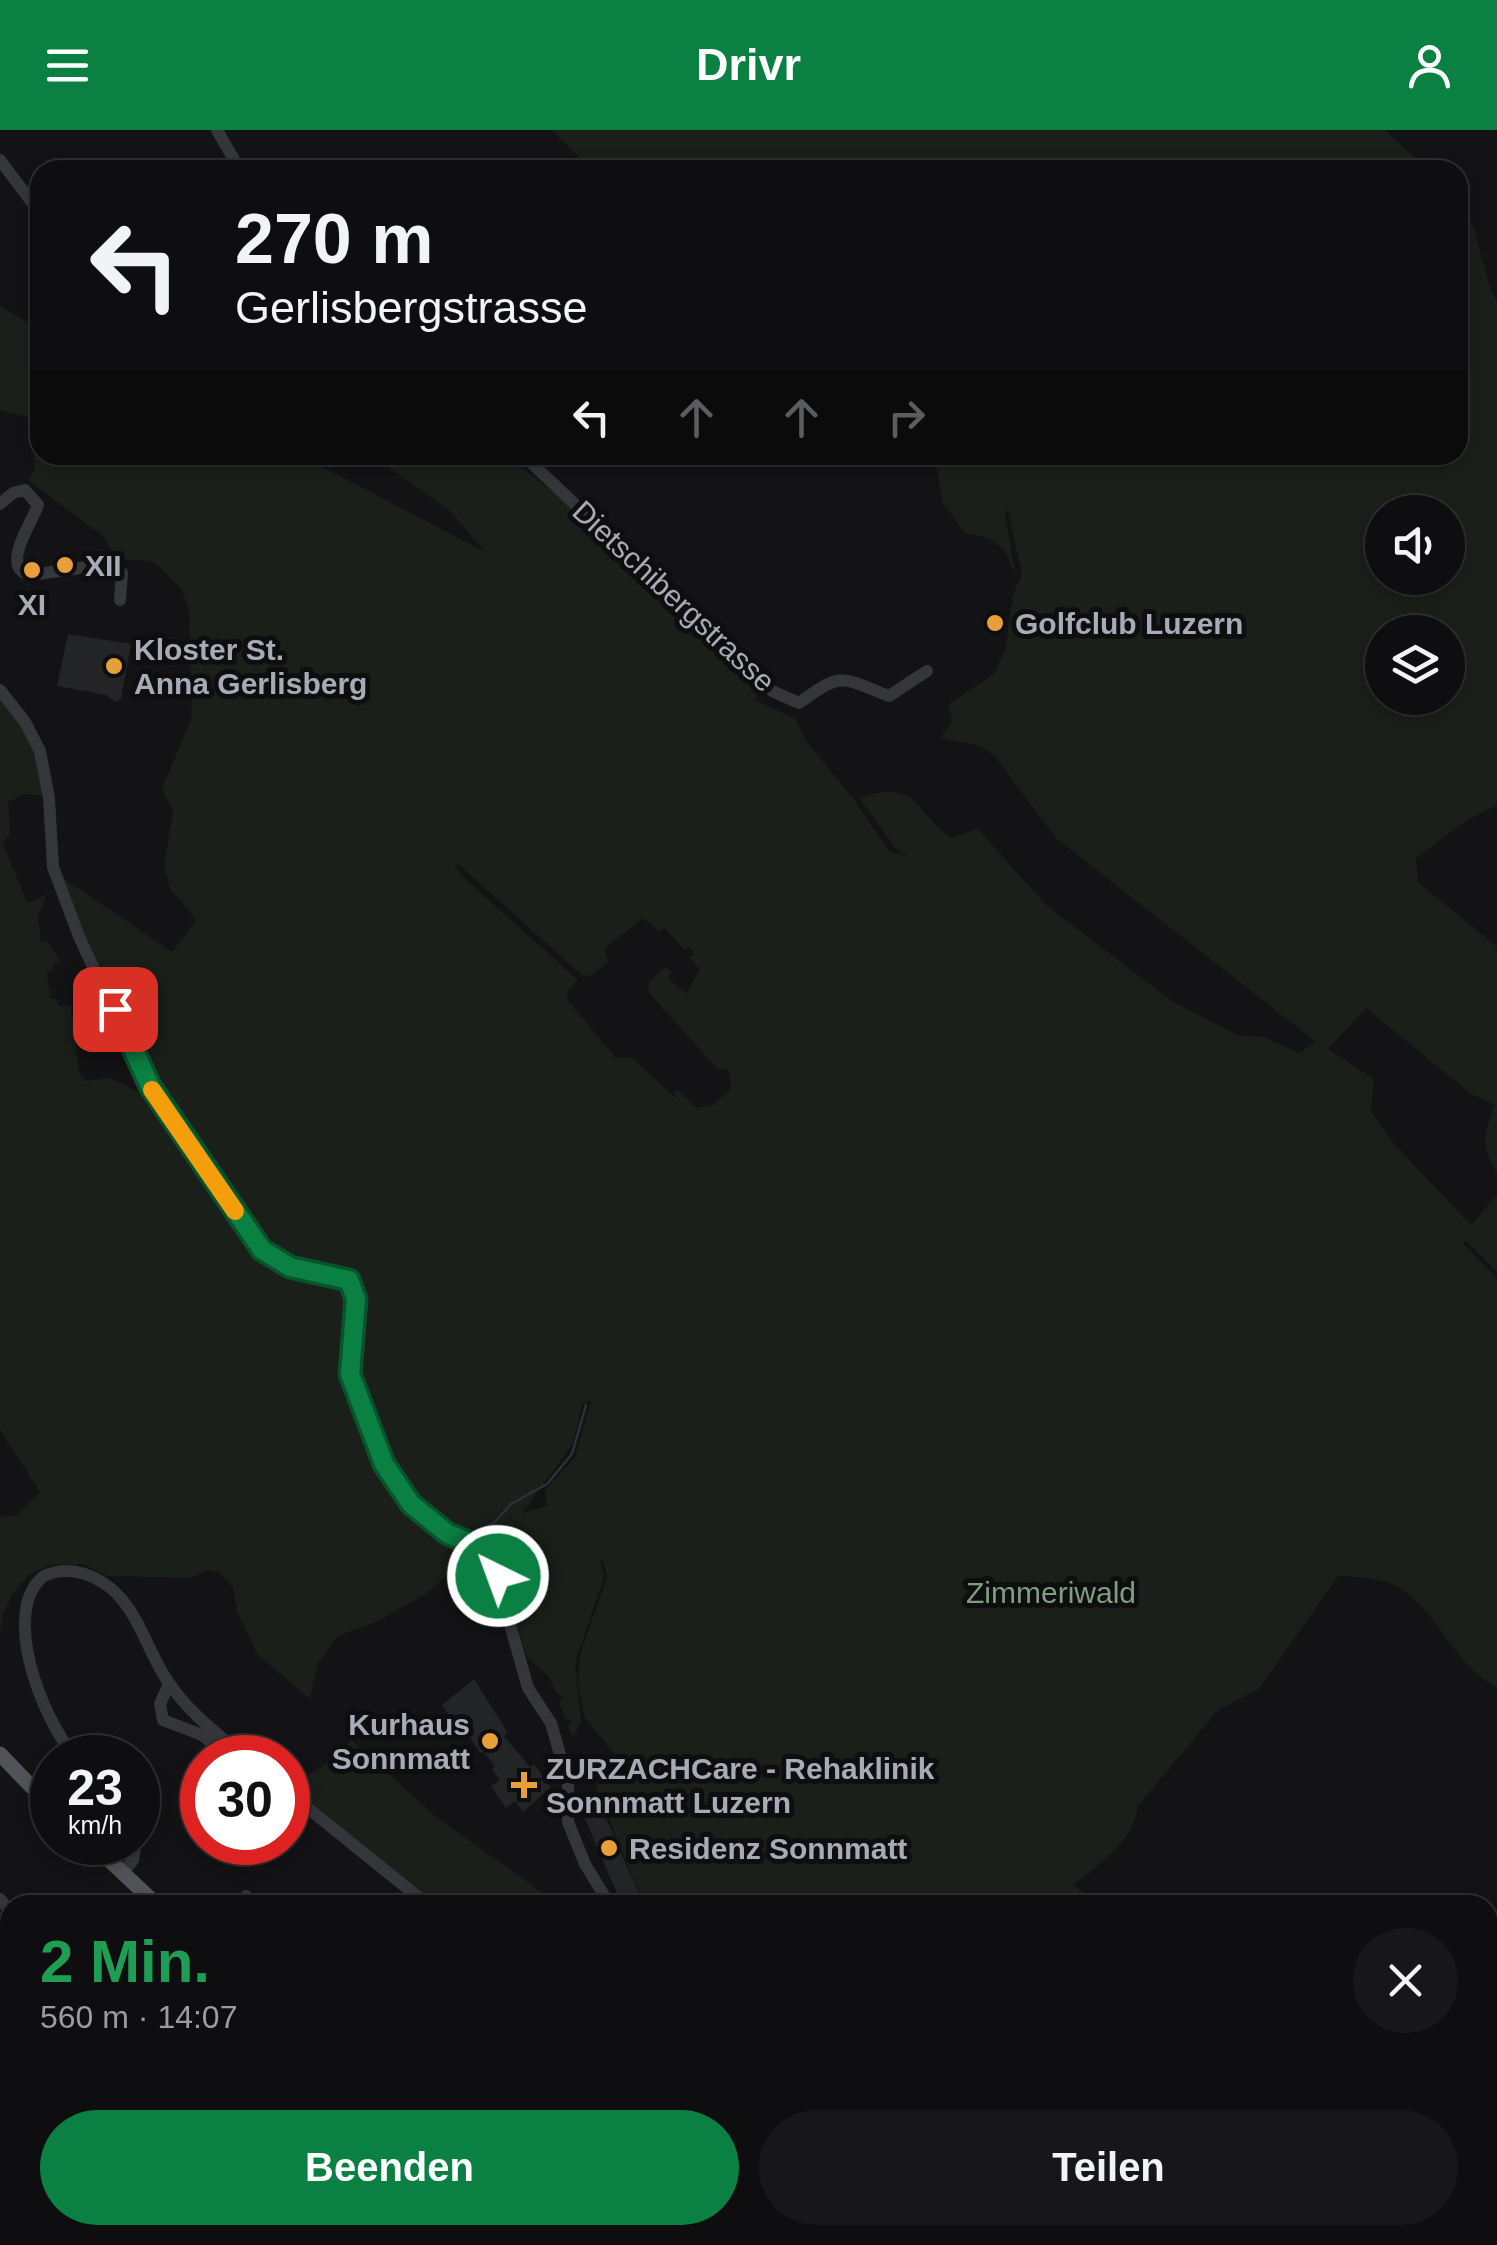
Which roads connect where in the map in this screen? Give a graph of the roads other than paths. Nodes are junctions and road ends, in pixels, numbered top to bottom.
1 (217, 130) edge
2 (0, 160) edge
3 (234, 160) edge
4 (30, 200) edge
5 (534, 465) edge
6 (0, 504) edge
7 (120, 600) dead end
8 (927, 671) dead end
9 (0, 690) edge
10 (10, 1616) dead end
11 (11, 1648) dead end
12 (170, 1684) junction
13 (60, 1735) edge
14 (203, 1735) edge
15 (219, 1735) edge
16 (0, 1754) edge
17 (30, 1785) edge
18 (310, 1810) edge
19 (114, 1865) edge
20 (129, 1865) edge
21 (123, 1873) junction
22 (146, 1895) edge
23 (416, 1895) edge
24 (605, 1895) edge

1 - 3 street
2 - 4 street
5 - 8 street, Dietschibergstrasse
6 - 7 street
9 - 24 street
10 - 12 street
11 - 13 street
12 - 14 street
12 - 15 street
16 - 17 main road
18 - 23 street
19 - 21 main road
20 - 21 street
21 - 22 main road

